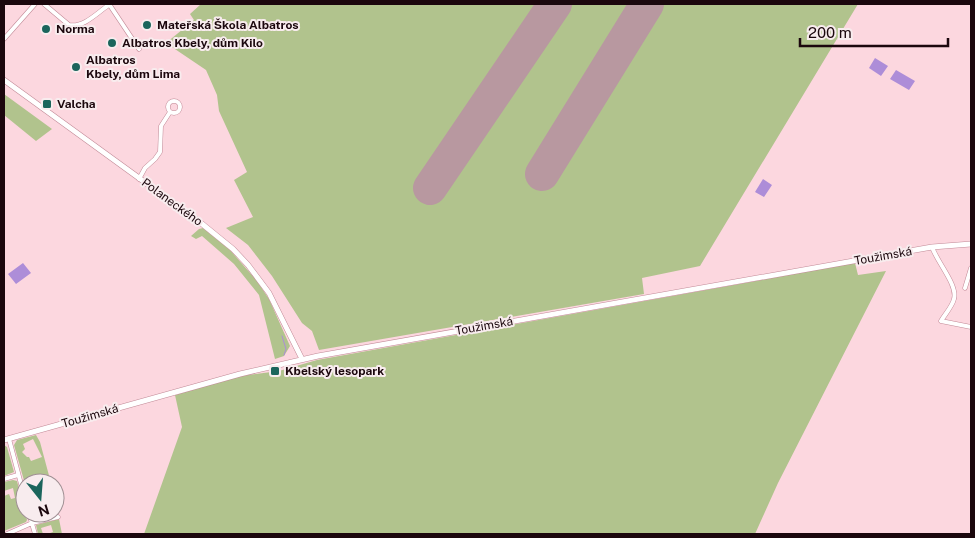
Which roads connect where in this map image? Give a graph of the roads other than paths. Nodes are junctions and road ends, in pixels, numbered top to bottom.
1 (35, 4) edge
2 (44, 4) edge
3 (109, 4) edge
4 (4, 39) edge
5 (139, 49) dead end
6 (4, 80) edge
7 (170, 112) dead end
8 (139, 179) junction
9 (971, 244) edge
10 (932, 247) junction
11 (971, 268) edge
12 (964, 288) dead end
13 (971, 327) edge
14 (302, 359) junction
15 (6, 440) edge
16 (17, 473) edge
17 (32, 523) joint
18 (7, 534) edge
19 (35, 534) edge

1 - 4 street
2 - 3 street
3 - 5 street
6 - 8 street, Polaneckého
7 - 8 street
8 - 14 street, Polaneckého
9 - 10 street, Toužimská
10 - 13 street
10 - 14 street, Toužimská
11 - 12 street
14 - 15 street, Toužimská
15 - 16 street
17 - 18 street
17 - 19 street

